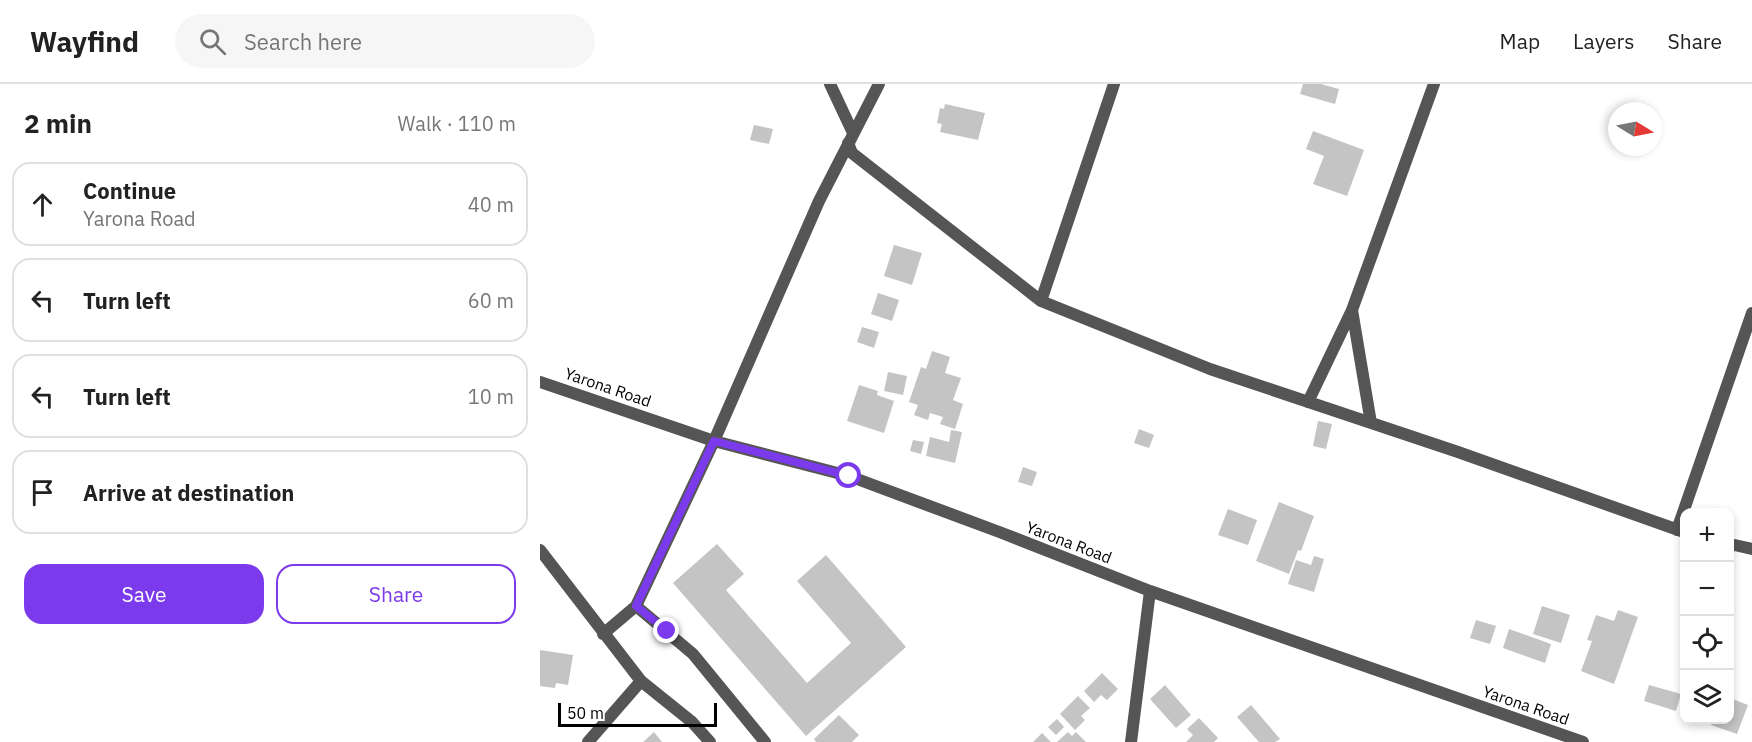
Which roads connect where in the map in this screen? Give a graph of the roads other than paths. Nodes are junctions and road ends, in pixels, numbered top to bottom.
1 (830, 84) edge
2 (879, 84) edge
3 (1114, 84) edge
4 (1434, 84) edge
5 (851, 138) junction
6 (1041, 302) junction
7 (1352, 310) junction
8 (1752, 313) edge
9 (540, 382) edge
10 (1308, 402) junction
11 (1371, 423) junction
12 (714, 441) junction
13 (1688, 508) edge
14 (1680, 531) edge
15 (1734, 544) edge
16 (1752, 549) edge
17 (540, 550) edge
18 (1150, 591) junction
19 (636, 606) junction
20 (603, 634) junction
21 (641, 681) junction
22 (588, 742) edge
23 (710, 742) edge
24 (765, 742) edge
25 (1131, 742) edge
26 (1582, 742) edge

1 - 5 street
2 - 5 street
3 - 6 street
4 - 7 street
5 - 6 street
5 - 12 street
6 - 10 street
7 - 10 street
7 - 11 street
8 - 13 street
9 - 12 street, Yarona Road
10 - 11 street
11 - 14 street
12 - 18 street, Yarona Road
12 - 19 street
15 - 16 street
17 - 20 street
18 - 25 street
18 - 26 street, Yarona Road
19 - 20 street
19 - 24 street
20 - 21 street
21 - 22 street
21 - 23 street

